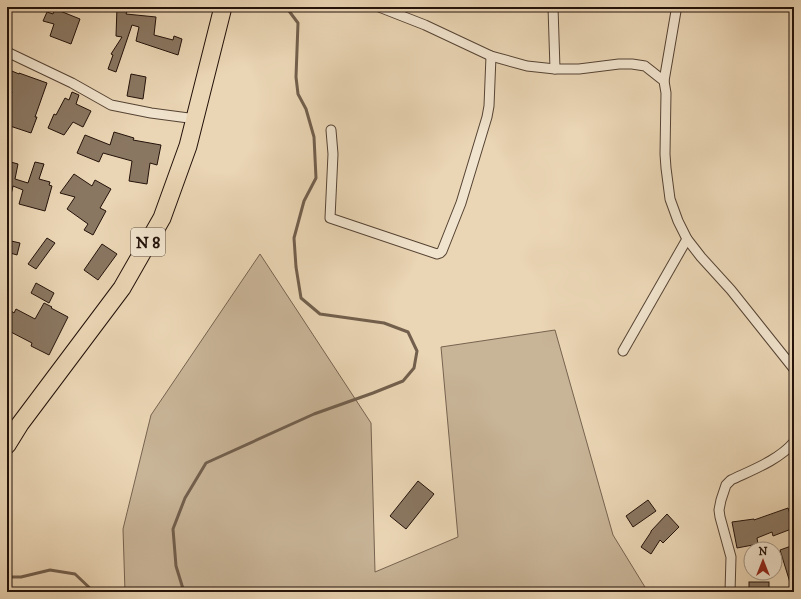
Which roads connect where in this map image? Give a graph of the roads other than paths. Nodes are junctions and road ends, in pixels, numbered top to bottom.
1 (224, 7) edge
2 (379, 7) edge
3 (553, 7) edge
4 (676, 12) dead end
5 (7, 52) edge
6 (491, 56) junction
7 (555, 69) junction
8 (664, 81) junction
9 (196, 118) junction
10 (331, 130) dead end
11 (687, 238) junction
12 (623, 351) dead end
13 (794, 369) edge
14 (794, 442) edge
15 (7, 445) edge
16 (730, 592) edge

1 - 9 highway, N 8
2 - 6 street
3 - 7 street
4 - 8 street
5 - 9 street
6 - 7 street
6 - 10 street
7 - 8 street
8 - 11 street
9 - 15 highway, N 8
11 - 12 street
11 - 13 street
14 - 16 street

